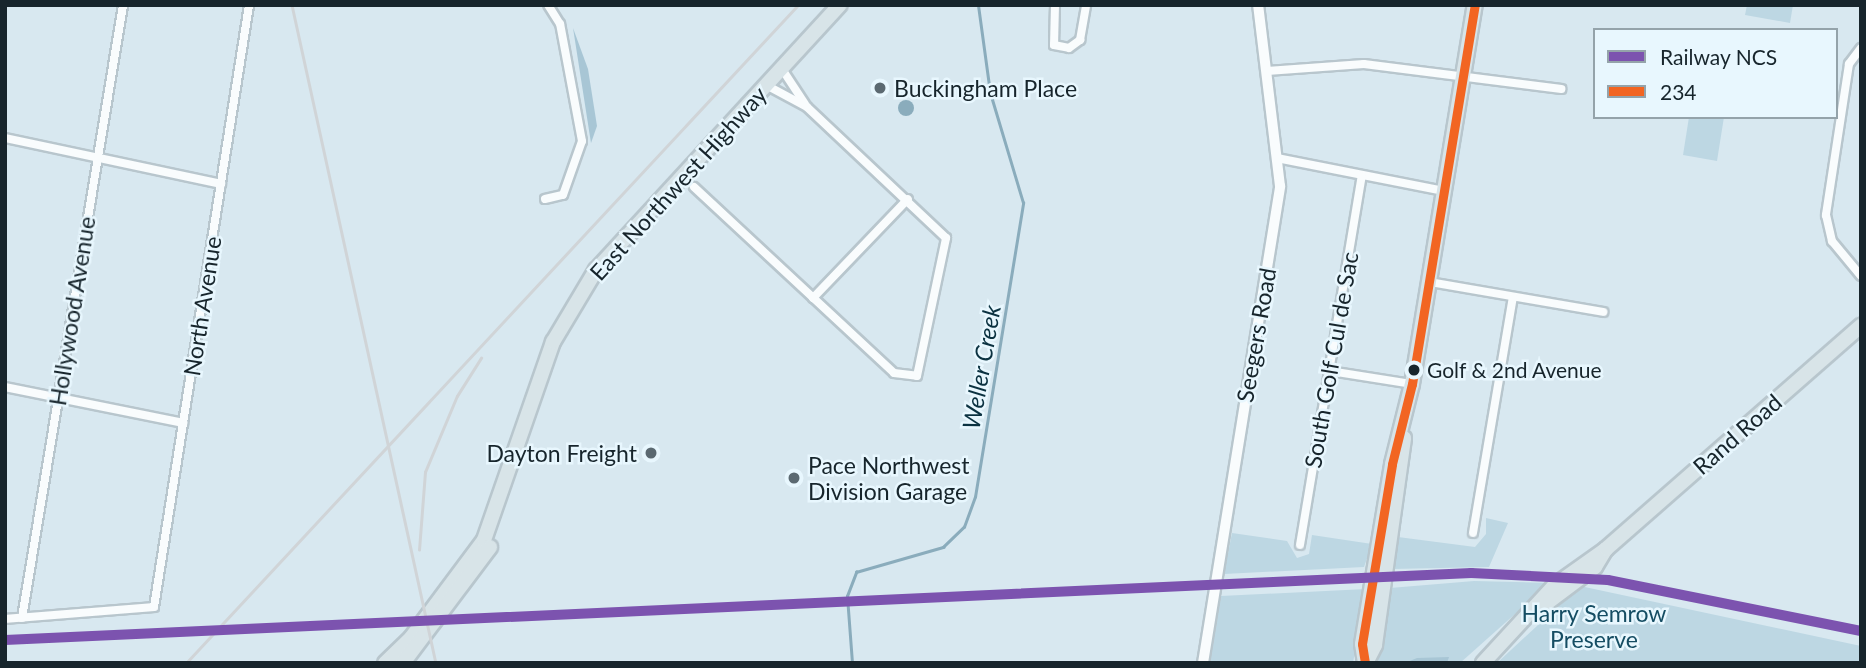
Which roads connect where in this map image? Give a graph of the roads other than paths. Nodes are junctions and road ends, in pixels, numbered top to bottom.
1 (123, 5) edge
2 (249, 5) edge
3 (548, 5) edge
4 (840, 5) edge
5 (1055, 5) edge
6 (1086, 5) edge
7 (1258, 5) edge
8 (1475, 5) edge
9 (1861, 48) edge
10 (782, 69) junction
11 (1267, 71) junction
12 (1464, 73) junction
13 (766, 85) junction
14 (1561, 89) dead end
15 (807, 107) junction
16 (5, 138) edge
17 (97, 158) junction
18 (1277, 158) junction
19 (1362, 176) junction
20 (221, 184) junction
21 (694, 187) dead end
22 (1444, 191) junction
23 (545, 199) dead end
24 (908, 199) junction
25 (1861, 276) edge
26 (1430, 282) junction
27 (1513, 297) junction
28 (813, 298) junction
29 (1603, 312) dead end
30 (1861, 326) edge
31 (1330, 371) junction
32 (1412, 384) junction
33 (5, 387) edge
34 (57, 397) junction
35 (529, 417) junction
36 (183, 423) junction
37 (1473, 533) dead end
38 (1300, 545) dead end
39 (22, 618) junction
40 (5, 619) edge
41 (385, 663) edge
42 (403, 663) edge
43 (1203, 663) edge
44 (1366, 663) edge
45 (1483, 663) edge

1 - 17 street, Hollywood Avenue
2 - 20 street, North Avenue
3 - 23 street
4 - 10 main road, East Northwest Highway
5 - 6 street
7 - 11 street, Seegers Road
8 - 12 main road
9 - 25 street
10 - 13 main road, East Northwest Highway
10 - 15 street
11 - 12 street
11 - 18 street, Seegers Road
12 - 14 street
12 - 22 main road
13 - 15 street
13 - 35 main road, East Northwest Highway
15 - 24 street
16 - 17 street
17 - 20 street
17 - 34 street, Hollywood Avenue
18 - 19 street
18 - 43 street, Seegers Road
19 - 22 street
19 - 31 street, South Golf Cul de Sac
20 - 36 street, North Avenue
21 - 28 street
22 - 26 main road
24 - 28 street
24 - 28 street
26 - 27 street
26 - 32 main road
27 - 29 street
27 - 37 street
30 - 45 main road, Rand Road
31 - 32 street
31 - 38 street, South Golf Cul de Sac
32 - 44 main road
33 - 34 street
34 - 36 street
34 - 39 street, Hollywood Avenue
35 - 41 main road, East Northwest Highway
35 - 42 main road, East Northwest Highway
36 - 39 street, North Avenue
39 - 40 street

